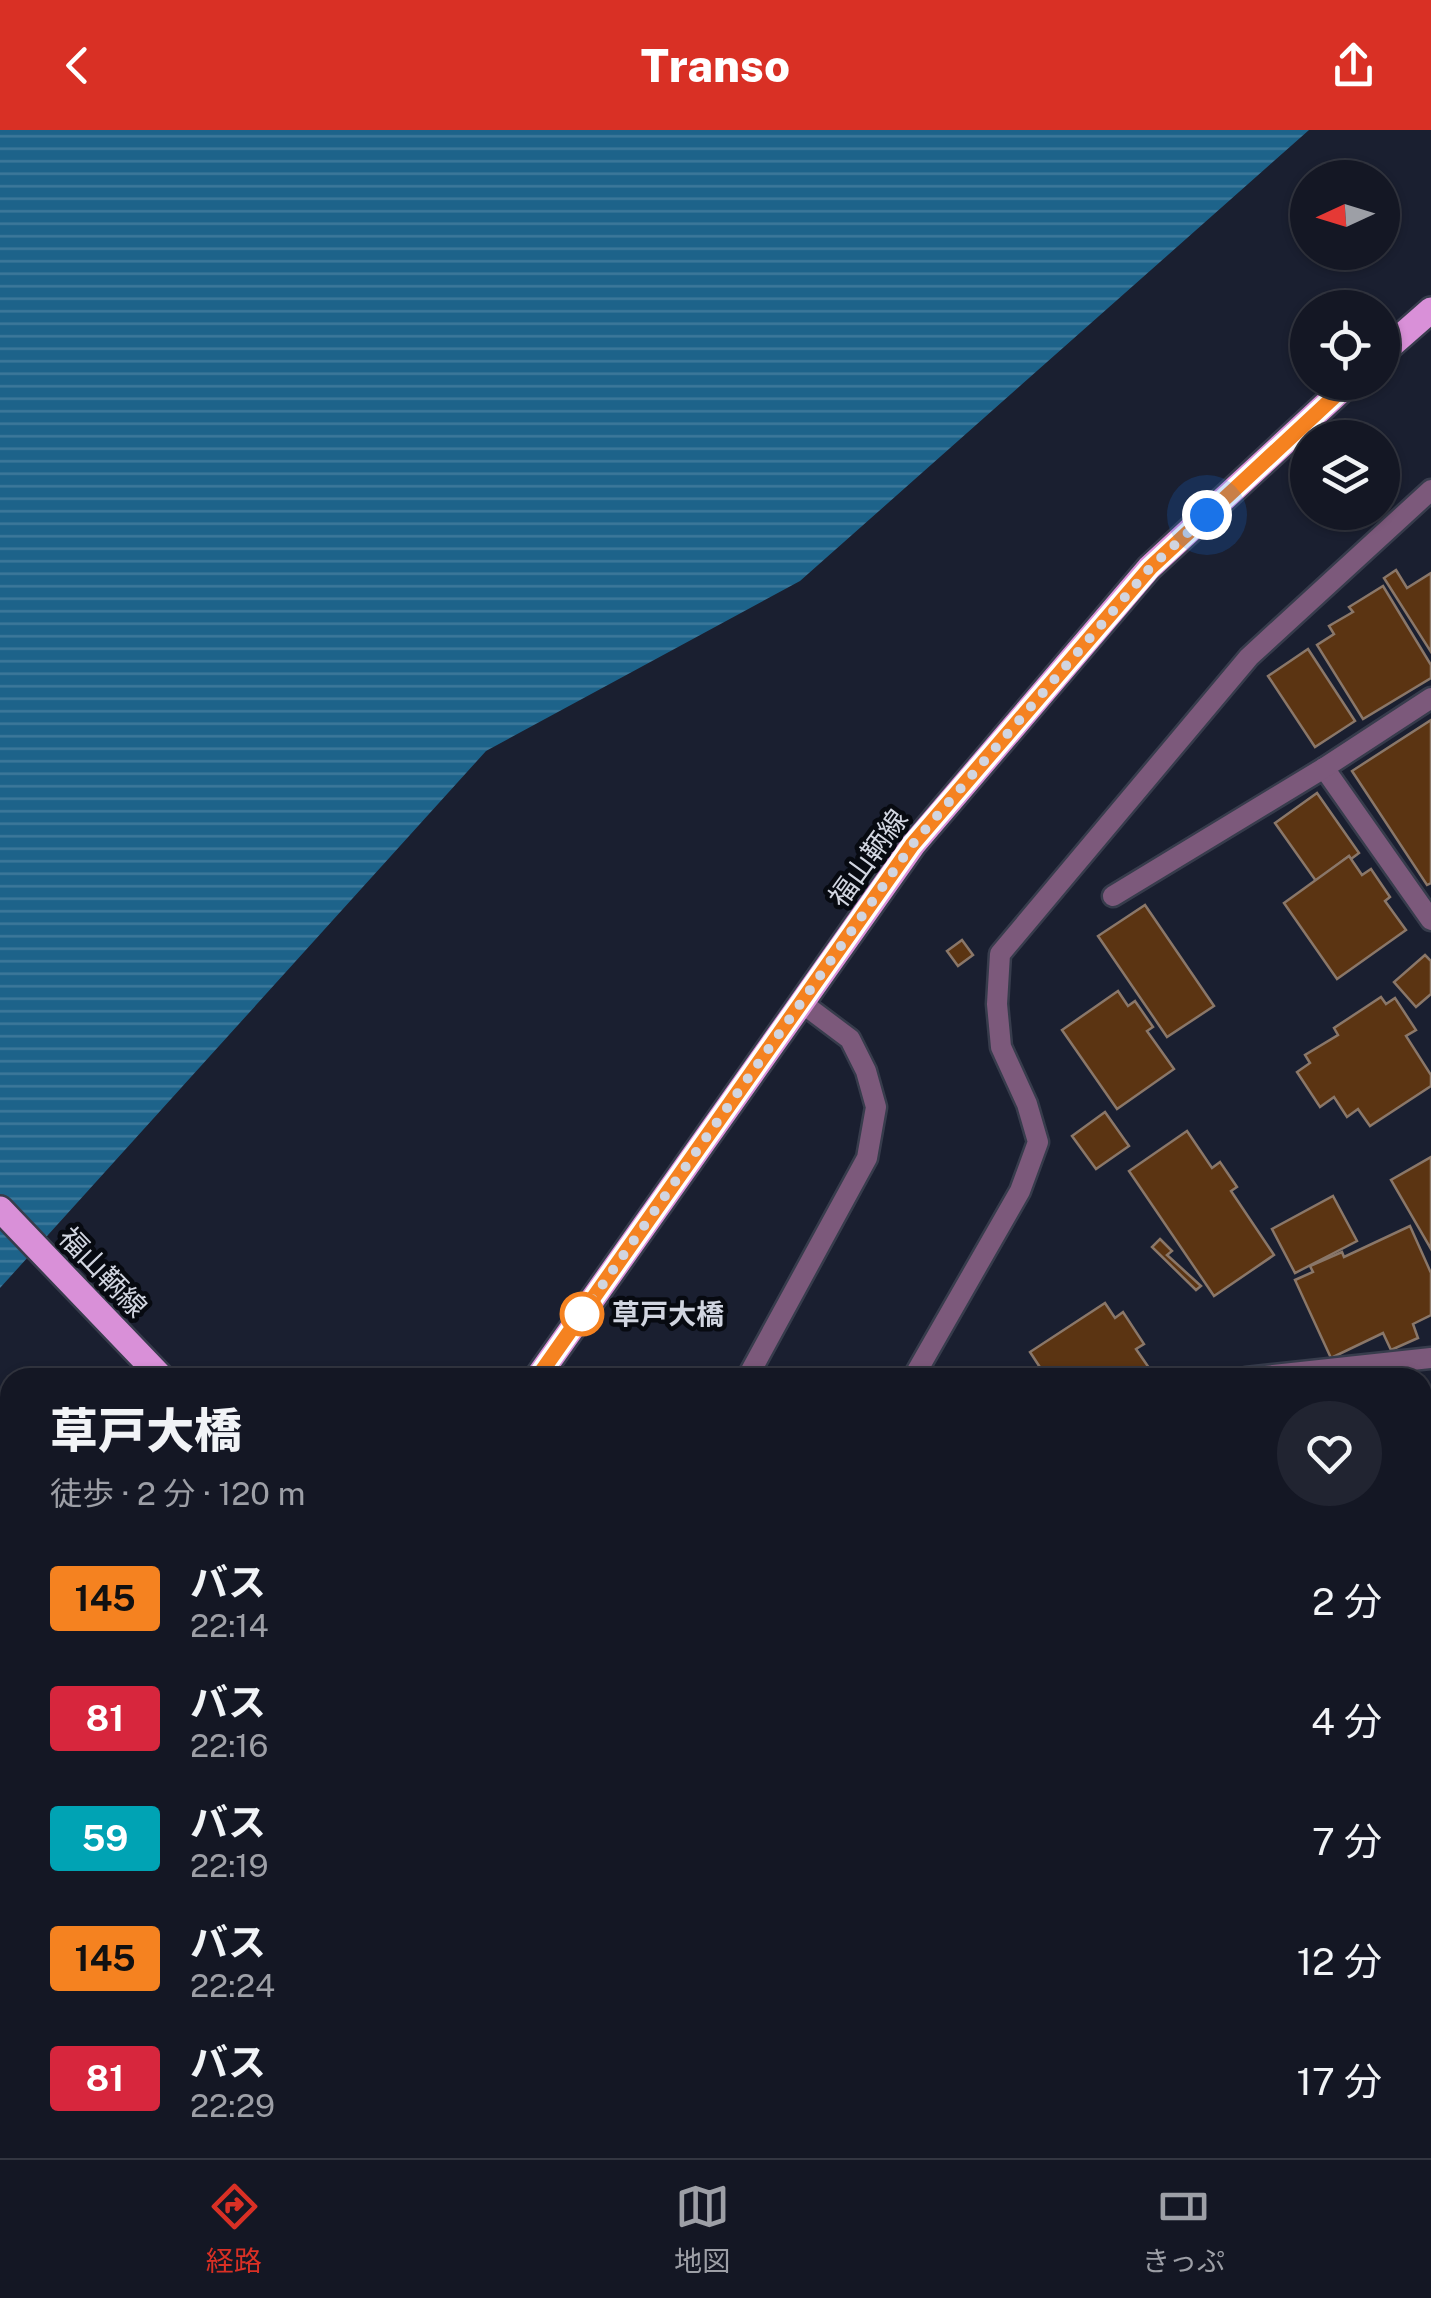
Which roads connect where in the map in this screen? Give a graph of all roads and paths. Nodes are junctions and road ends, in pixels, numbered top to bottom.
1 (1431, 310) edge
2 (1400, 337) edge
3 (1331, 400) edge
4 (1431, 490) edge
5 (1431, 698) edge
6 (1324, 768) junction
7 (1113, 896) dead end
8 (1431, 920) edge
9 (802, 1003) junction
10 (0, 1209) edge
11 (1431, 1358) edge
12 (152, 1368) edge
13 (544, 1368) edge
14 (752, 1368) edge
15 (918, 1368) edge
16 (1338, 1368) edge

1 - 2 main road
3 - 9 main road, 福山鞆線
4 - 15 street
5 - 6 street
6 - 7 street
6 - 8 street
9 - 13 main road, 福山鞆線
9 - 14 street
10 - 12 main road, 福山鞆線
11 - 16 street

